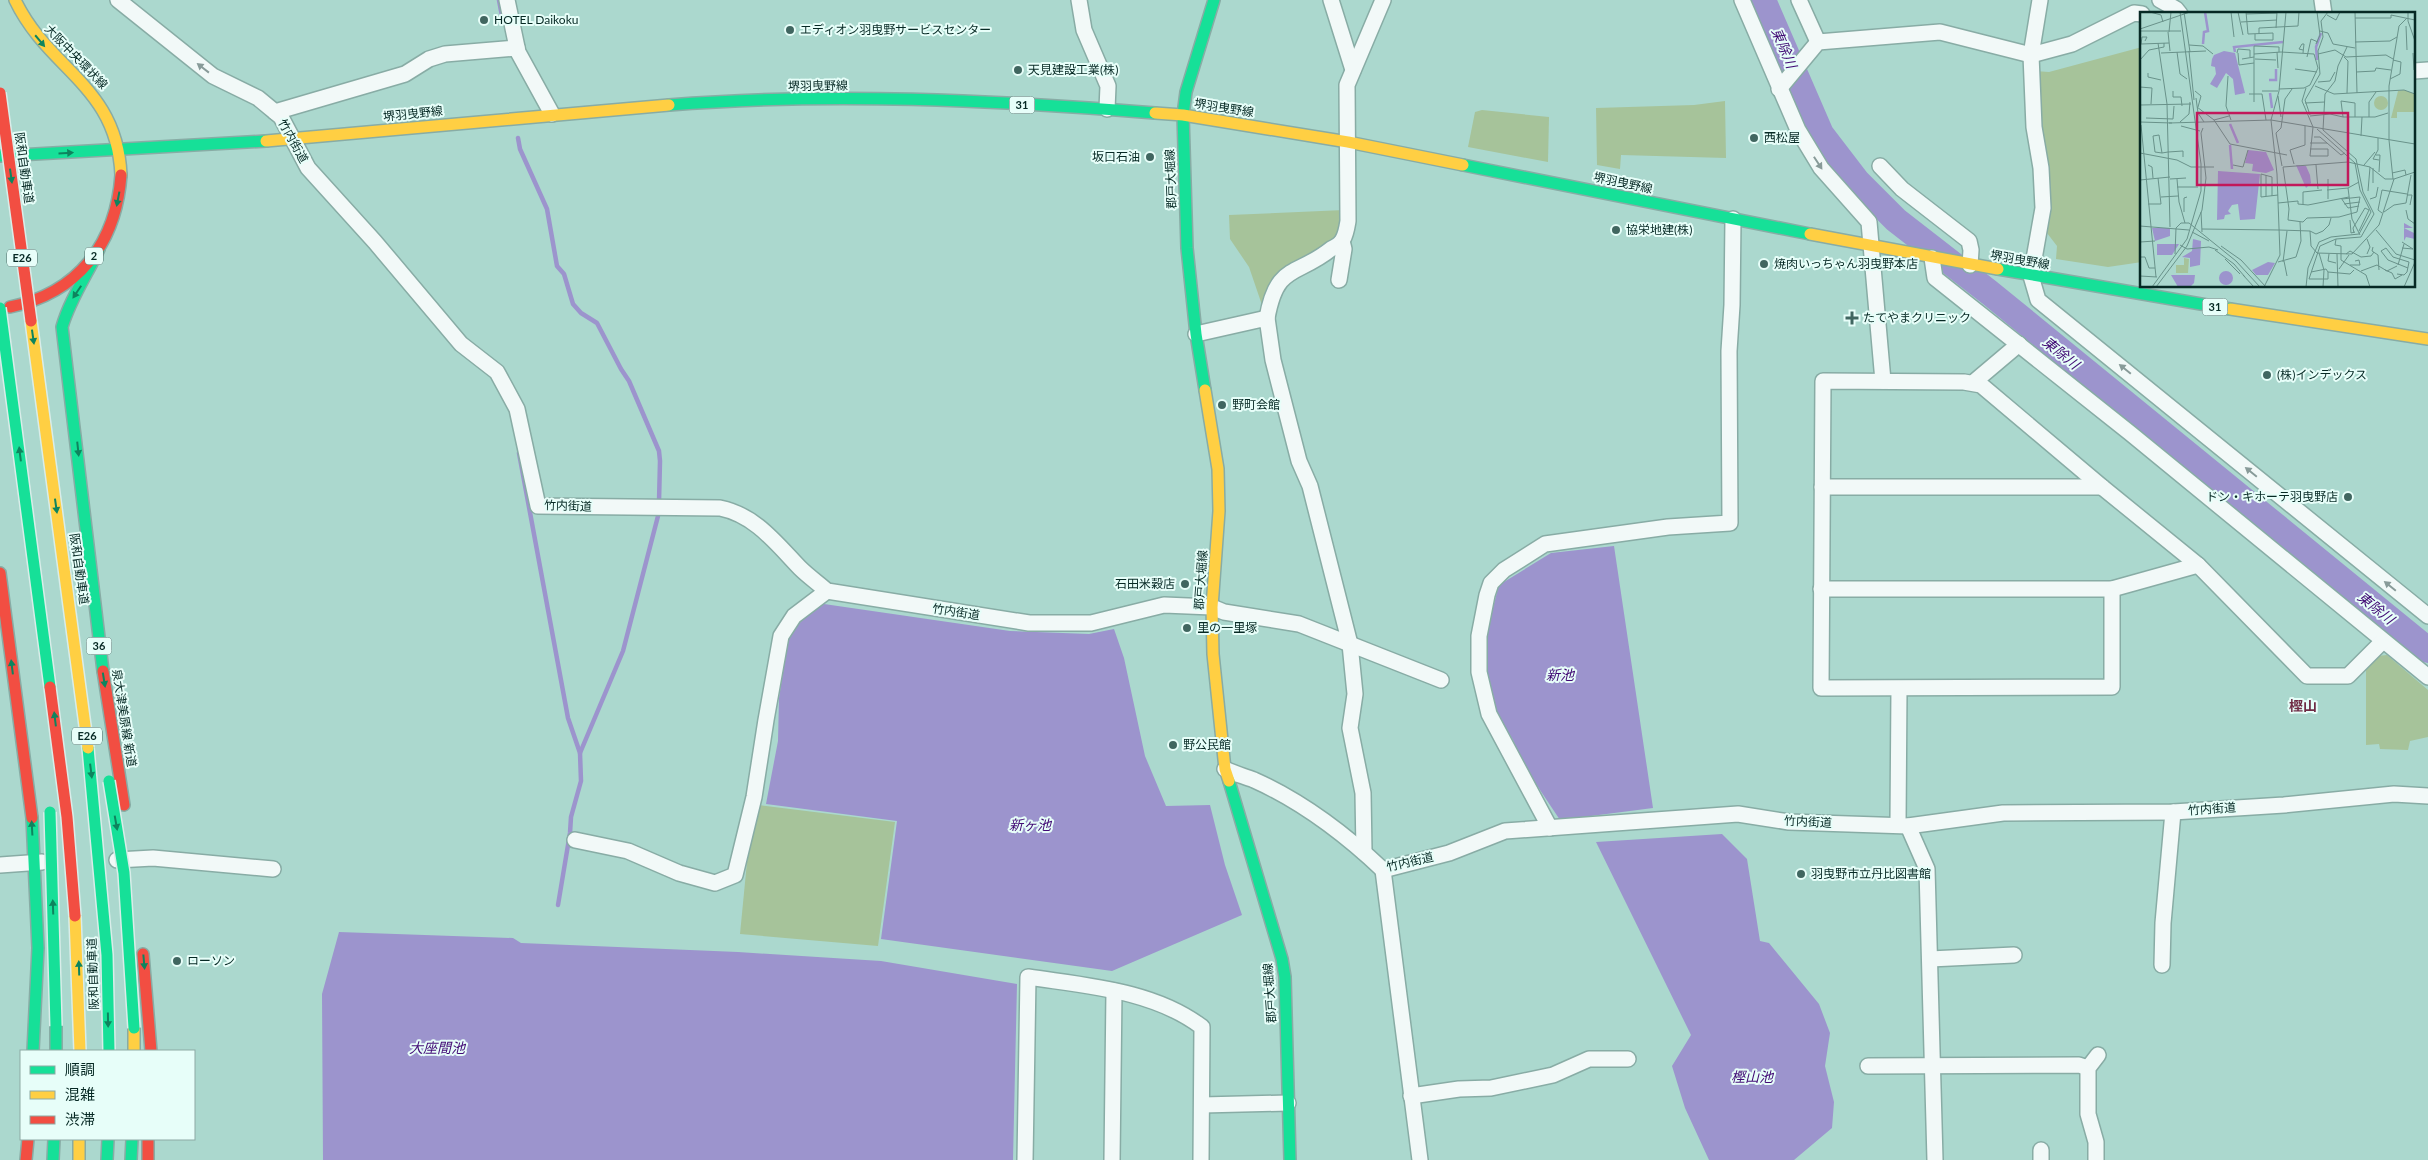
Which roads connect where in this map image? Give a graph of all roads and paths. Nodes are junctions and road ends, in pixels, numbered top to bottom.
1 (15, 0) edge
2 (118, 0) edge
3 (507, 0) edge
4 (1079, 0) edge
5 (1214, 0) edge
6 (1331, 0) edge
7 (1383, 0) edge
8 (1742, 0) edge
9 (1799, 0) edge
10 (2040, 0) edge
11 (2160, 0) edge
12 (2177, 12) edge
13 (2140, 14) edge
14 (1818, 42) junction
15 (517, 48) junction
16 (2032, 55) junction
17 (1353, 70) junction
18 (1778, 89) junction
19 (0, 93) edge
20 (1107, 109) junction
21 (275, 112) junction
22 (552, 114) junction
23 (1183, 115) junction
24 (294, 140) junction
25 (1348, 142) junction
26 (120, 151) junction
27 (0, 156) edge
28 (1880, 166) dead end
29 (1732, 220) junction
30 (1342, 241) junction
31 (1872, 247) junction
32 (99, 249) junction
33 (1971, 257) junction
34 (1932, 258) junction
35 (2031, 276) junction
36 (1339, 280) dead end
37 (0, 308) edge
38 (1267, 318) junction
39 (1196, 334) junction
40 (2428, 339) edge
41 (2019, 344) junction
42 (1883, 381) junction
43 (1974, 382) junction
44 (1822, 487) junction
45 (2102, 487) junction
46 (25, 495) junction
47 (2198, 565) junction
48 (0, 573) edge
49 (1821, 589) junction
50 (2112, 589) junction
51 (827, 591) junction
52 (1212, 607) junction
53 (2428, 616) edge
54 (75, 638) junction
55 (2383, 641) junction
56 (1350, 644) junction
57 (2428, 677) edge
58 (1441, 680) dead end
59 (1899, 689) junction
60 (41, 710) dead end
61 (99, 739) dead end
62 (105, 766) dead end
63 (1225, 769) junction
64 (2428, 796) edge
65 (49, 802) dead end
66 (2173, 812) junction
67 (1903, 825) junction
68 (1550, 828) junction
69 (575, 840) dead end
70 (1364, 852) junction
71 (132, 860) junction
72 (34, 862) junction
73 (0, 865) edge
74 (273, 869) dead end
75 (1383, 870) junction
76 (138, 896) dead end
77 (143, 944) dead end
78 (2014, 955) dead end
79 (1930, 959) junction
80 (2162, 965) dead end
81 (1114, 991) junction
82 (32, 1050) edge
83 (56, 1050) edge
84 (80, 1050) edge
85 (109, 1050) edge
86 (134, 1050) edge
87 (151, 1050) edge
88 (2098, 1055) dead end
89 (1628, 1059) dead end
90 (1934, 1064) junction
91 (1868, 1066) dead end
92 (2088, 1068) junction
93 (1411, 1096) junction
94 (1288, 1103) junction
95 (1202, 1105) junction
96 (28, 1140) edge
97 (54, 1140) edge
98 (79, 1140) edge
99 (108, 1140) edge
100 (132, 1140) edge
101 (148, 1140) edge
102 (26, 1160) edge
103 (53, 1160) edge
104 (79, 1160) edge
105 (107, 1160) edge
106 (131, 1160) edge
107 (148, 1160) edge
108 (1025, 1160) edge
109 (1112, 1160) edge
110 (1201, 1160) edge
111 (1290, 1160) edge
112 (1420, 1160) edge
113 (1935, 1160) edge
114 (2096, 1160) edge

1 -> 26 main road, 大阪中央環状線 / 2
21 -> 2 street, 竹内街道
3 - 15 street
4 - 20 street
5 - 23 main road, 郡戸大堀線
6 - 17 street
7 - 17 street
8 - 18 street
9 - 14 street
10 - 16 street
11 - 12 street
13 - 16 street
14 - 16 street
14 - 18 street
15 - 21 street
15 - 22 street
16 - 35 street
17 - 25 street
18 -> 31 street
19 -> 54 main road, 阪和自動車道 / E26, bridge
20 - 22 main road, 堺羽曳野線 / 31
20 - 23 main road, 堺羽曳野線 / 31
21 - 24 street, 竹内街道
22 - 24 main road, 堺羽曳野線 / 31
23 - 25 main road, 堺羽曳野線 / 31
23 - 39 main road, 郡戸大堀線
24 - 26 main road, 堺羽曳野線 / 31
24 - 51 street, 竹内街道
25 - 29 main road, 堺羽曳野線 / 31
25 - 30 street
27 -> 26 main road, 堺羽曳野線
26 -> 32 main road, 大阪中央環状線 / 2
28 - 33 street
29 - 31 main road, 堺羽曳野線 / 31
29 - 68 street
30 - 36 street
30 - 38 street
31 - 34 main road, 堺羽曳野線 / 31
31 - 42 street
32 - 37 main road, 大阪中央環状線 / 2
32 -> 71 main road, 泉大津美原線 新道 / 36
33 - 34 main road, 堺羽曳野線 / 31
33 - 35 main road, 堺羽曳野線 / 31
34 - 41 street
35 - 40 main road, 堺羽曳野線 / 31
53 -> 35 street
46 -> 37 main road, 阪和自動車道 / E26, bridge
38 - 39 street
38 - 56 street
39 - 52 main road, 郡戸大堀線
41 - 43 street
41 - 55 street
42 - 43 street
42 - 44 street
43 - 45 street
44 - 45 street
44 - 49 street
45 - 47 street
46 - 60 main road, bridge
84 -> 46 main road, 阪和自動車道 / E26, bridge
47 - 50 street
47 - 55 street
72 -> 48 main road
49 - 50 street
49 - 59 street
50 - 59 street
51 - 52 street, 竹内街道
51 - 69 street
52 - 56 street, 竹内街道
52 - 63 main road, 郡戸大堀線
54 - 61 main road, bridge
54 -> 85 main road, 阪和自動車道 / E26, bridge
55 - 57 street
56 - 58 street, 竹内街道
56 - 70 street
59 - 67 street
62 -> 86 main road, bridge
63 - 70 street, 竹内街道
63 - 94 main road, 郡戸大堀線
64 - 66 street, 竹内街道
83 -> 65 main road, bridge
66 - 67 street, 竹内街道
66 - 80 street
67 - 68 street, 竹内街道
67 - 79 street
68 - 75 street, 竹内街道
70 - 75 street, 竹内街道
71 - 72 street
71 - 74 street
71 - 76 main road, 泉大津美原線 新道 / 36
72 - 73 street
72 - 82 main road
75 - 93 street
77 -> 87 main road
78 - 79 street
79 - 90 street
81 - 95 street
81 - 108 street
81 - 109 street
88 - 92 street
89 - 93 street
90 - 91 street
90 - 92 street
90 - 113 street
92 - 114 street
93 - 112 street
94 - 95 street
94 - 111 main road, 郡戸大堀線
95 - 110 street
96 - 102 main road
97 - 103 main road
98 - 104 main road
99 - 105 main road
100 - 106 main road
101 - 107 main road

